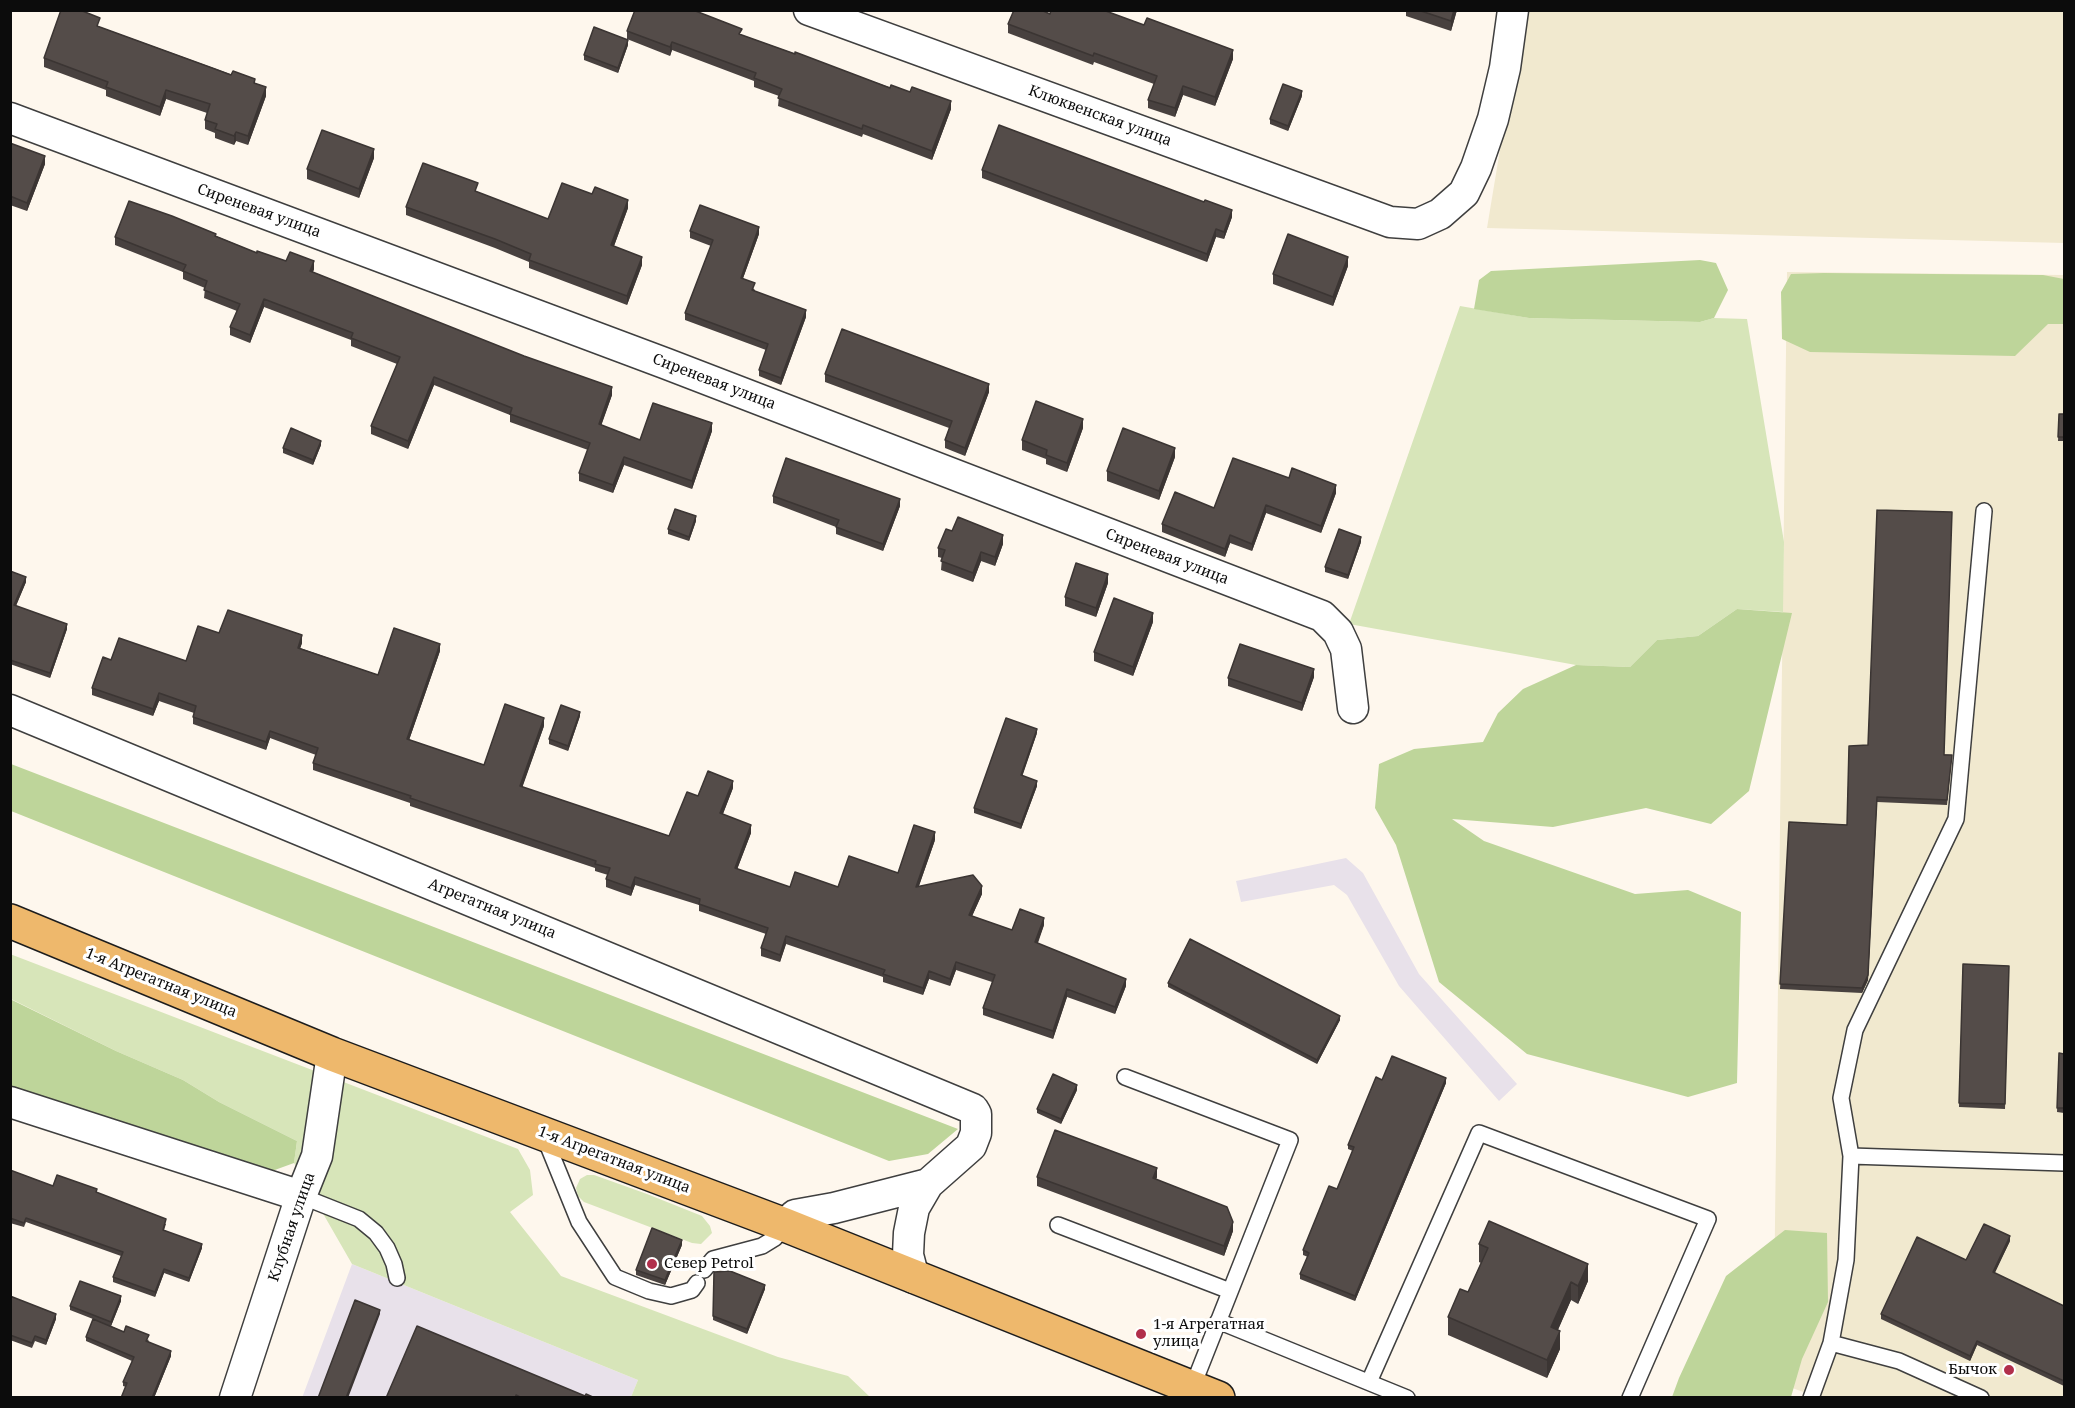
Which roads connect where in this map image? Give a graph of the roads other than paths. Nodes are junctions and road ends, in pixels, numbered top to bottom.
1 (809, 10) edge
2 (1513, 10) edge
3 (10, 118) edge
4 (1984, 511) dead end
5 (1353, 708) dead end
6 (10, 710) edge
7 (10, 921) edge
8 (332, 1054) junction
9 (1125, 1077) dead end
10 (12, 1107) edge
11 (543, 1133) junction
12 (1851, 1156) junction
13 (2064, 1163) edge
14 (928, 1184) junction
15 (301, 1196) junction
16 (785, 1225) junction
17 (1058, 1225) dead end
18 (397, 1278) dead end
19 (914, 1278) junction
20 (1230, 1292) junction
21 (1218, 1321) junction
22 (1831, 1343) junction
23 (1369, 1382) junction
24 (1205, 1393) edge
25 (235, 1398) edge
26 (1407, 1398) edge
27 (1630, 1398) edge
28 (1811, 1398) edge
29 (1981, 1398) edge

1 - 2 street, Клюквенская улица
3 - 5 street, Сиреневая улица
4 - 12 lane
6 - 14 street, Агрегатная улица
7 - 8 main road, 1-я Агрегатная улица
8 - 11 main road, 1-я Агрегатная улица
8 - 15 street, Клубная улица
9 - 20 lane
10 - 15 street
11 - 16 main road, 1-я Агрегатная улица
11 - 16 lane
12 - 13 lane
12 - 22 lane
14 - 16 street
14 - 19 street
15 - 18 lane
15 - 25 street, Клубная улица
16 - 19 main road, 1-я Агрегатная улица
17 - 20 lane
19 - 24 main road, 1-я Агрегатная улица
20 - 21 lane
21 - 23 lane
21 - 24 lane
22 - 28 lane
22 - 29 lane
23 - 26 lane
23 - 27 lane

